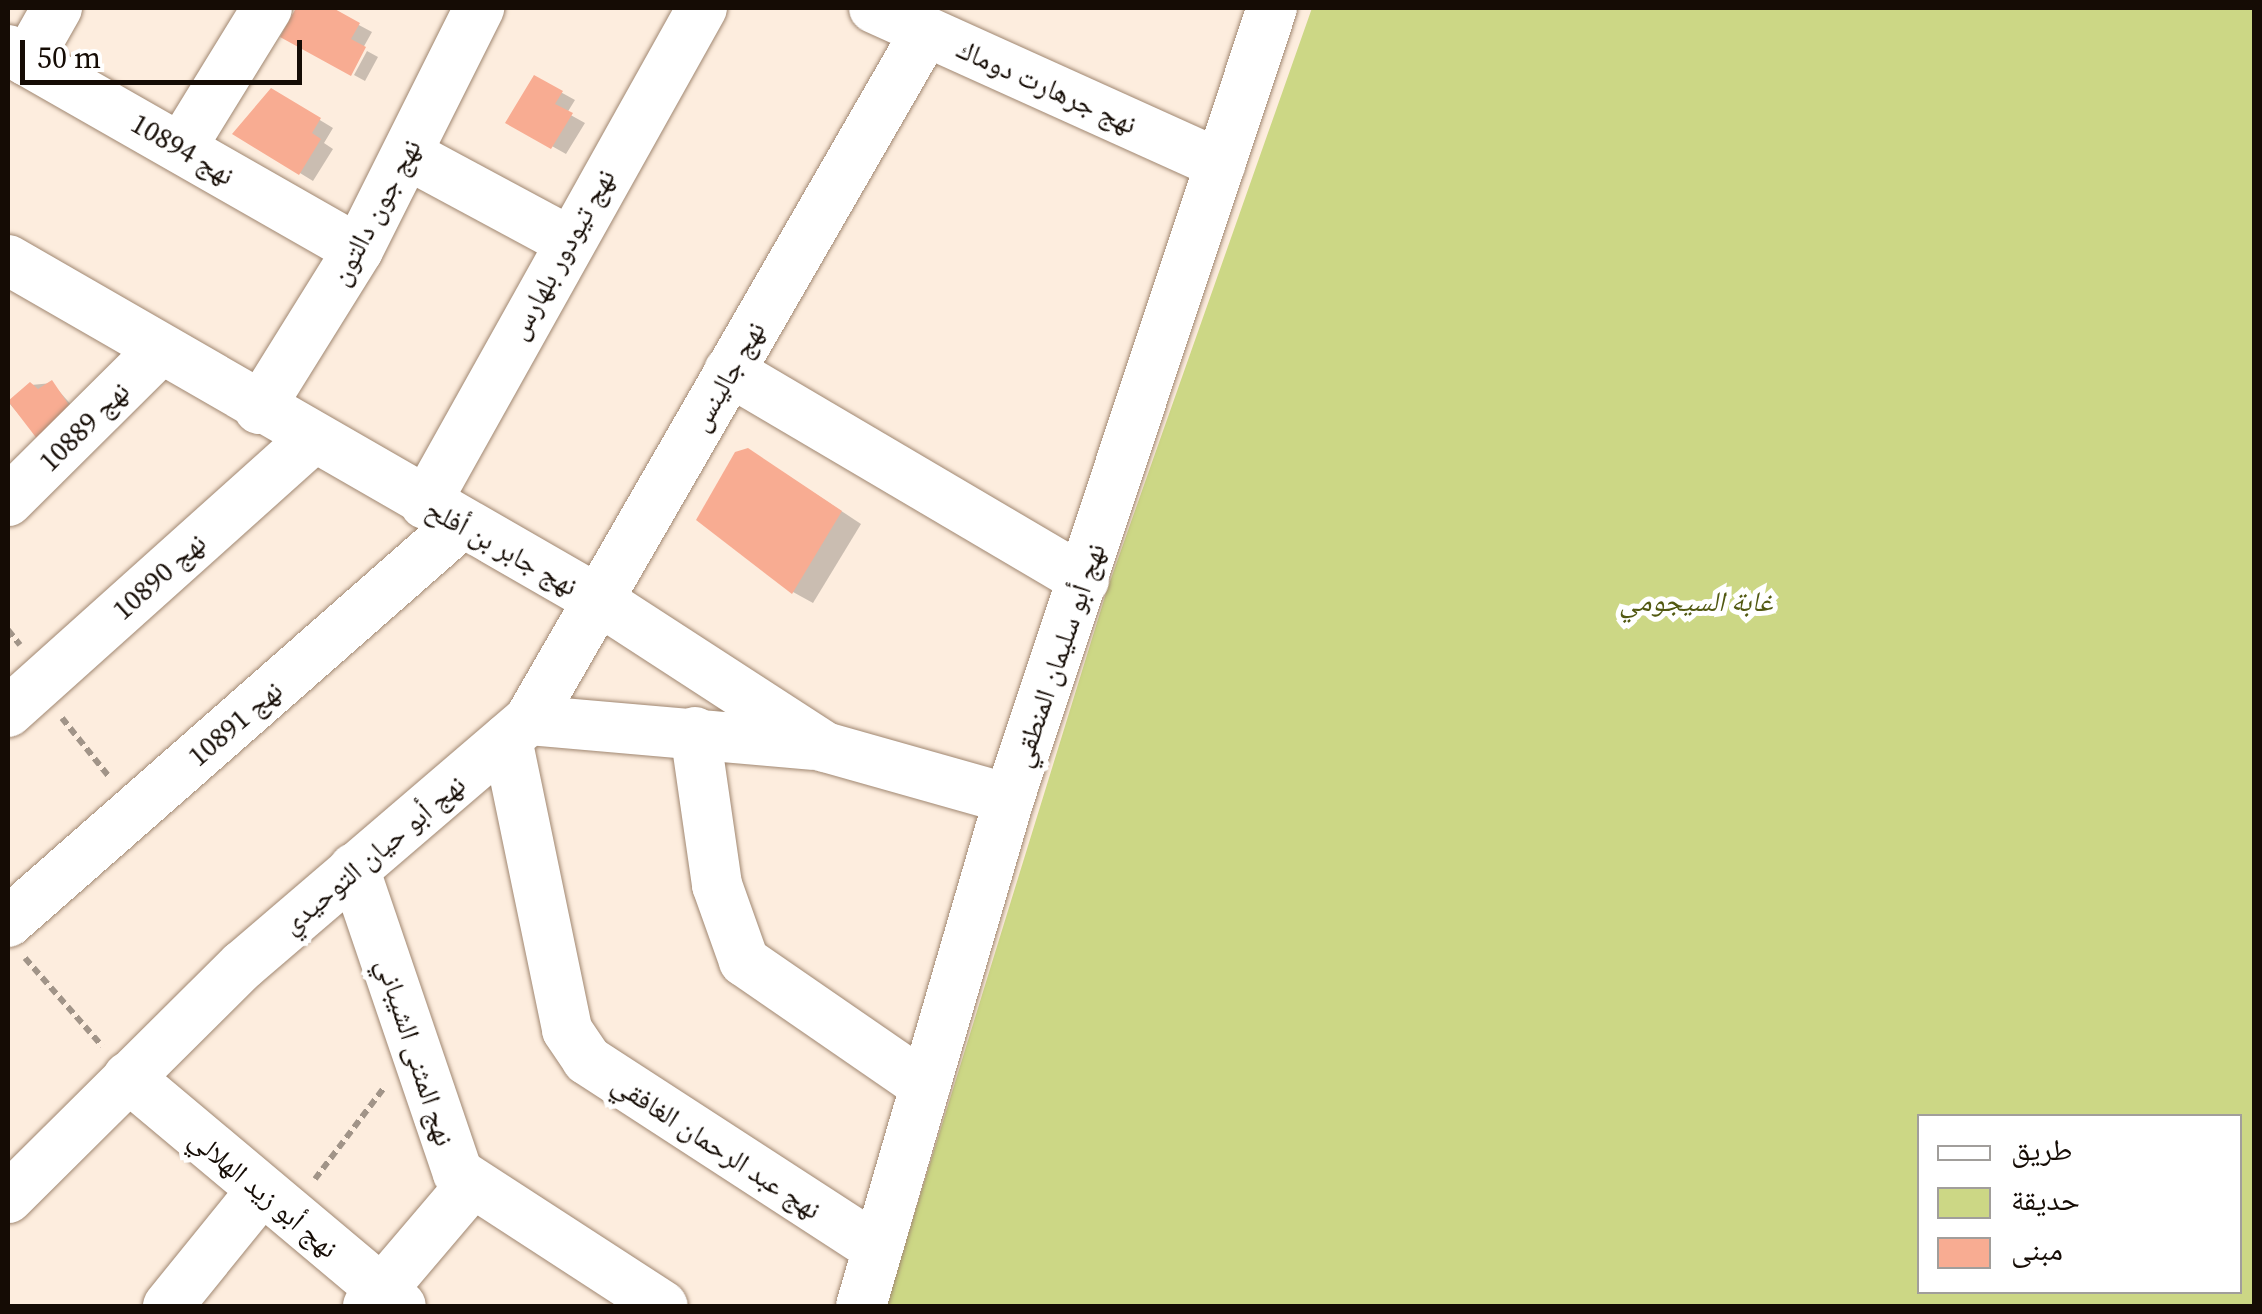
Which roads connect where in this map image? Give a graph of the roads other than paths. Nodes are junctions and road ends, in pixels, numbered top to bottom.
1 (57, 8) edge
2 (267, 8) edge
3 (479, 8) edge
4 (702, 8) edge
5 (874, 8) edge
6 (1272, 8) edge
7 (926, 33) junction
8 (17, 55) edge
9 (182, 148) junction
10 (407, 154) junction
11 (1220, 164) junction
12 (567, 240) junction
13 (358, 250) junction
14 (11, 268) edge
15 (160, 350) junction
16 (730, 370) junction
17 (259, 410) junction
18 (310, 441) junction
19 (8, 501) edge
20 (443, 514) junction
21 (1084, 580) junction
22 (600, 602) junction
23 (22, 700) edge
24 (518, 730) junction
25 (695, 732) junction
26 (825, 746) junction
27 (1009, 798) junction
28 (354, 868) junction
29 (14, 937) edge
30 (128, 1076) junction
31 (925, 1086) junction
32 (470, 1186) junction
33 (8, 1198) edge
34 (274, 1203) junction
35 (877, 1248) junction
36 (384, 1302) edge
37 (168, 1306) edge
38 (663, 1306) edge
39 (861, 1306) edge

1 - 8 street
2 - 9 street
3 - 10 street, نهج جون دالتون
4 - 12 street, نهج تيودور بلهارس
5 - 7 street, نهج جرهارت دوماك
6 - 11 street, نهج أبو سليمان المنطقي
7 - 11 street, نهج جرهارت دوماك
7 - 16 street, نهج جالينس
8 - 9 street, نهج 10894
9 - 13 street, نهج 10894
10 - 12 street
10 - 13 street, نهج جون دالتون
11 - 21 street, نهج أبو سليمان المنطقي
12 - 20 street, نهج تيودور بلهارس
13 - 17 street, نهج جون دالتون
14 - 15 street, نهج جابر بن أفلح
15 - 17 street, نهج جابر بن أفلح
15 - 19 street, نهج 10889
16 - 21 street
16 - 22 street, نهج جالينس
17 - 18 street, نهج جابر بن أفلح
18 - 20 street, نهج جابر بن أفلح
18 - 23 street, نهج 10890
20 - 22 street, نهج جابر بن أفلح
20 - 29 street, نهج 10891
21 - 27 street, نهج أبو سليمان المنطقي
22 - 24 street, نهج جالينس
22 - 26 street, نهج جابر بن أفلح
24 - 25 street
24 - 28 street, نهج أبو حيان التوحيدي
24 - 35 street, نهج عبد الرحمان الغافقي
25 - 26 street
25 - 31 street
26 - 27 street, نهج جابر بن أفلح
27 - 31 street, نهج أبو سليمان المنطقي
28 - 30 street, نهج أبو حيان التوحيدي
28 - 32 street, نهج المثنى الشيباني
30 - 33 street, نهج أبو حيان التوحيدي
30 - 34 street, نهج أبو زيد الهلالي
31 - 35 street, نهج أبو سليمان المنطقي
32 - 36 street
32 - 38 street, نهج المثنى الشيباني
34 - 36 street, نهج أبو زيد الهلالي
34 - 37 street
35 - 39 street, نهج أبو سليمان المنطقي

